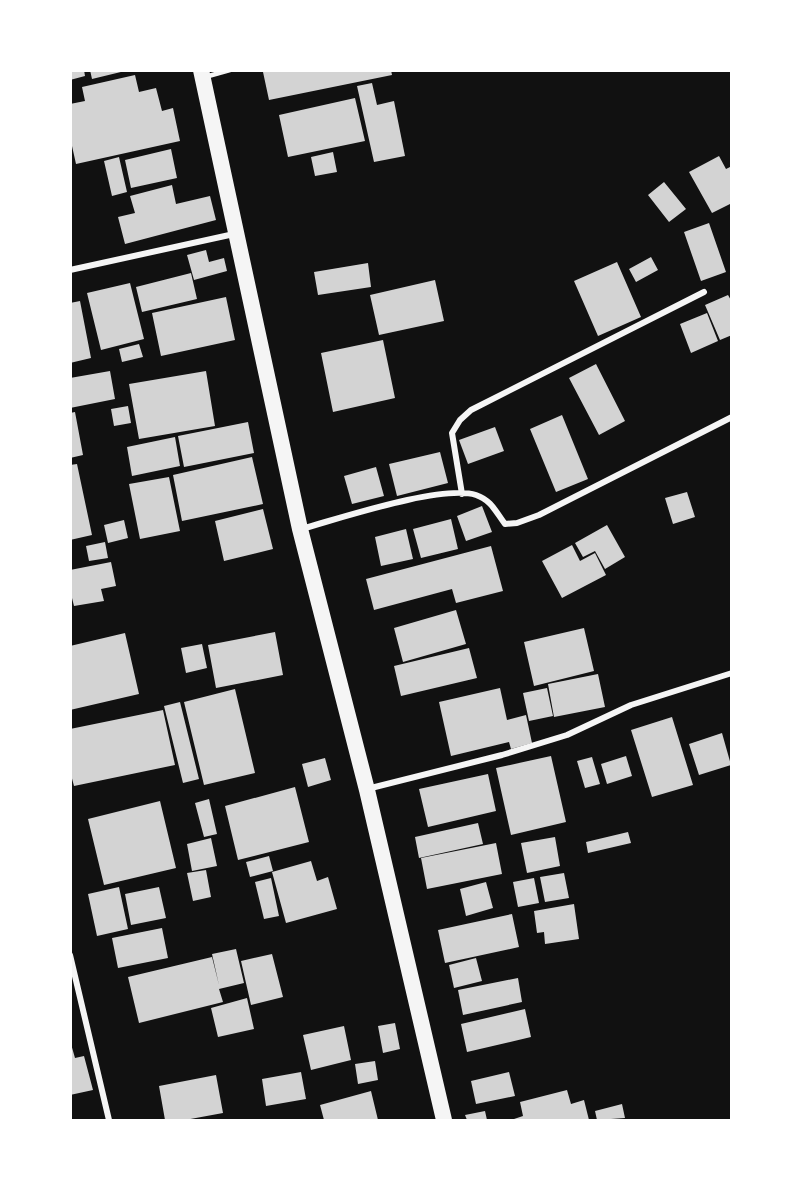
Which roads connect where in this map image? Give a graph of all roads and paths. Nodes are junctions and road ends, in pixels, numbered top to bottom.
1 (230, 70) edge
2 (202, 74) edge
3 (237, 233) junction
4 (70, 270) edge
5 (704, 292) dead end
6 (732, 417) edge
7 (462, 494) junction
8 (300, 530) junction
9 (732, 674) edge
10 (367, 789) junction
11 (70, 955) edge
12 (109, 1120) edge
13 (444, 1120) edge

1 - 2 lane
2 - 3 highway
3 - 4 street
3 - 8 highway
5 - 7 street
6 - 7 street
7 - 8 street
8 - 10 highway
9 - 10 street
10 - 13 highway
11 - 12 street

